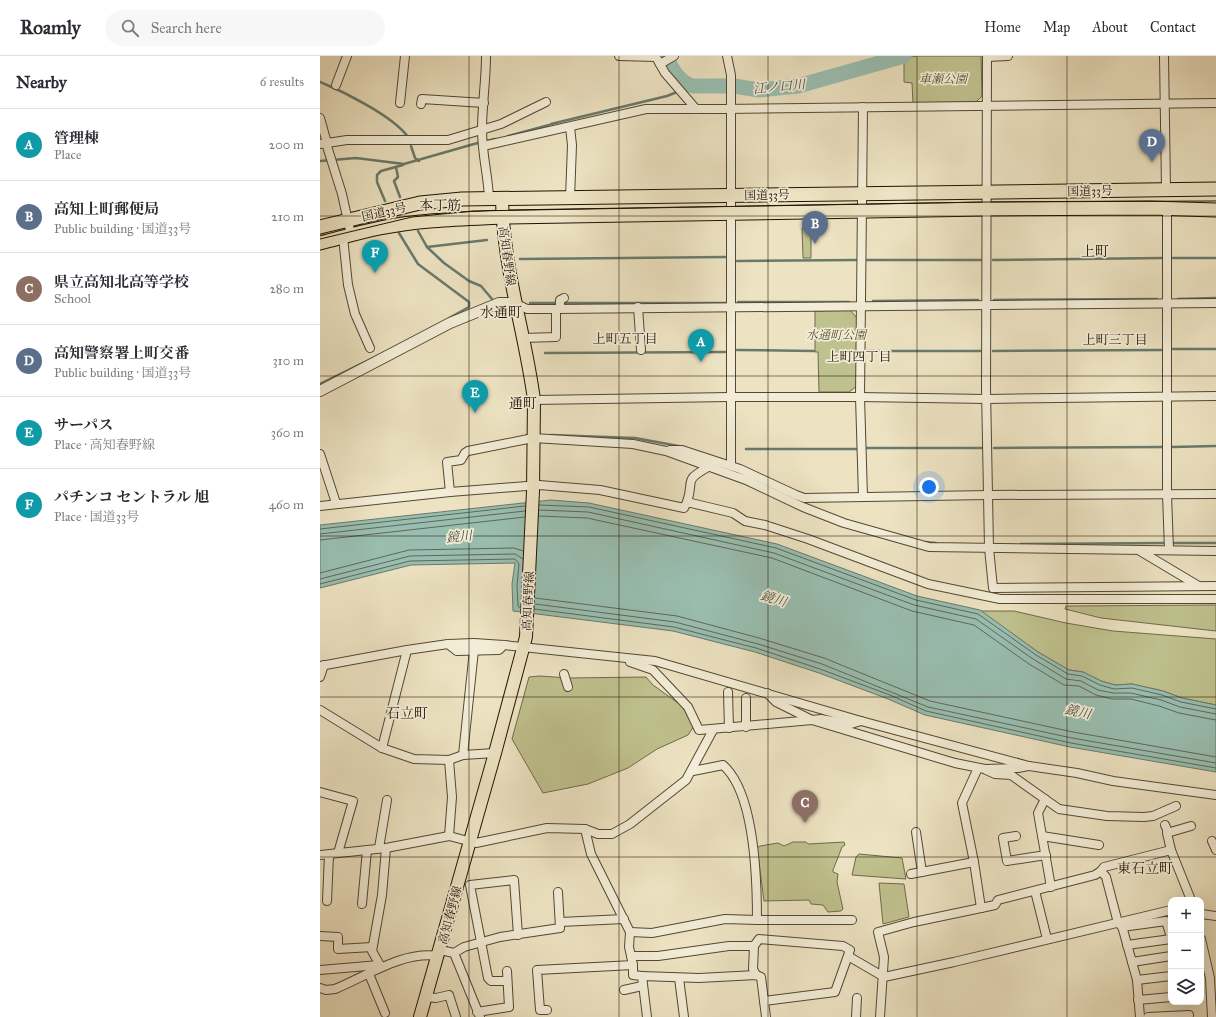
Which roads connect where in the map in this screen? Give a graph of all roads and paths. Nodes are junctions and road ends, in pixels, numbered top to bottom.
1 (347, 56) edge
2 (405, 56) edge
3 (486, 56) edge
4 (619, 56) edge
5 (640, 56) edge
6 (673, 56) edge
7 (727, 56) edge
8 (987, 56) edge
9 (1008, 56) edge
10 (1164, 56) edge
11 (661, 63) junction
12 (336, 85) dead end
13 (422, 90) dead end
14 (546, 102) dead end
15 (400, 103) dead end
16 (484, 103) junction
17 (1216, 103) edge
18 (1165, 104) junction
19 (987, 106) junction
20 (863, 107) junction
21 (696, 109) junction
22 (731, 109) junction
23 (320, 118) edge
24 (570, 127) junction
25 (482, 130) junction
26 (324, 143) edge
27 (483, 143) junction
28 (1166, 189) junction
29 (1216, 189) edge
30 (987, 192) junction
31 (862, 193) junction
32 (731, 196) junction
33 (495, 198) junction
34 (570, 198) junction
35 (987, 209) junction
36 (1167, 209) junction
37 (1216, 210) edge
38 (862, 212) junction
39 (731, 213) junction
40 (502, 217) junction
41 (347, 220) junction
42 (320, 227) edge
43 (347, 236) junction
44 (320, 243) edge
45 (515, 303) junction
46 (1168, 303) junction
47 (1216, 303) edge
48 (560, 304) junction
49 (861, 305) junction
50 (987, 305) junction
51 (638, 307) junction
52 (731, 307) junction
53 (523, 338) junction
54 (370, 348) dead end
55 (641, 350) dead end
56 (320, 390) edge
57 (1216, 396) edge
58 (730, 397) junction
59 (860, 397) junction
60 (1167, 397) junction
61 (987, 399) junction
62 (534, 400) junction
63 (533, 438) junction
64 (666, 451) junction
65 (320, 454) edge
66 (322, 466) edge
67 (731, 466) junction
68 (708, 467) junction
69 (533, 488) junction
70 (450, 492) junction
71 (989, 494) junction
72 (1167, 494) junction
73 (1216, 494) edge
74 (863, 497) junction
75 (686, 502) junction
76 (336, 503) junction
77 (320, 506) edge
78 (989, 548) junction
79 (1139, 550) junction
80 (1169, 550) junction
81 (1216, 551) edge
82 (1197, 586) junction
83 (1216, 586) edge
84 (1216, 599) edge
85 (448, 644) junction
86 (524, 644) junction
87 (504, 645) junction
88 (407, 650) junction
89 (474, 650) junction
90 (624, 657) junction
91 (322, 666) edge
92 (564, 674) dead end
93 (320, 677) edge
94 (568, 687) dead end
95 (728, 692) dead end
96 (767, 693) junction
97 (746, 698) dead end
98 (320, 710) edge
99 (812, 720) junction
100 (861, 721) junction
101 (746, 727) junction
102 (729, 728) junction
103 (713, 730) junction
104 (382, 748) junction
105 (495, 753) junction
106 (463, 755) junction
107 (449, 760) junction
108 (1029, 766) junction
109 (982, 768) junction
110 (693, 772) junction
111 (320, 792) edge
112 (1216, 795) edge
113 (1045, 799) junction
114 (387, 800) dead end
115 (1176, 806) dead end
116 (1191, 826) dead end
117 (585, 829) junction
118 (916, 832) dead end
119 (449, 836) junction
120 (1016, 836) dead end
121 (1042, 836) junction
122 (1212, 841) dead end
123 (470, 842) junction
124 (1099, 845) dead end
125 (382, 848) junction
126 (367, 850) junction
127 (1171, 850) junction
128 (1216, 850) edge
129 (338, 853) junction
130 (320, 855) edge
131 (329, 855) junction
132 (1046, 855) junction
133 (974, 862) junction
134 (1101, 871) junction
135 (911, 874) dead end
136 (924, 874) junction
137 (464, 884) junction
138 (1051, 887) junction
139 (1035, 891) junction
140 (558, 892) dead end
141 (1190, 897) edge
142 (327, 901) dead end
143 (362, 904) dead end
144 (982, 908) junction
145 (1168, 911) edge
146 (1204, 914) edge
147 (1216, 916) edge
148 (624, 919) junction
149 (757, 920) junction
150 (852, 920) dead end
151 (560, 922) junction
152 (1120, 925) junction
153 (630, 932) junction
154 (1170, 933) edge
155 (518, 935) junction
156 (320, 936) edge
157 (1168, 938) edge
158 (1047, 939) junction
159 (481, 942) junction
160 (1127, 945) junction
161 (754, 946) junction
162 (372, 947) junction
163 (1204, 952) edge
164 (439, 953) junction
165 (454, 953) junction
166 (631, 956) junction
167 (848, 956) junction
168 (1168, 956) edge
169 (1132, 962) junction
170 (632, 965) junction
171 (380, 966) junction
172 (320, 970) edge
173 (507, 971) dead end
174 (369, 974) junction
175 (756, 975) junction
176 (642, 976) junction
177 (884, 976) junction
178 (1168, 976) edge
179 (679, 978) junction
180 (508, 980) junction
181 (1137, 980) junction
182 (642, 986) junction
183 (320, 988) edge
184 (624, 990) dead end
185 (426, 997) junction
186 (1168, 997) edge
187 (857, 998) dead end
188 (1138, 1000) junction
189 (764, 1001) junction
190 (547, 1010) dead end
191 (385, 1013) dead end
192 (478, 1014) edge
193 (1189, 1015) dead end
194 (420, 1017) edge
195 (456, 1017) edge
196 (647, 1017) edge
197 (684, 1017) edge
198 (766, 1017) edge
199 (856, 1017) edge
200 (880, 1017) edge
201 (1140, 1017) edge
202 (1148, 1017) edge
203 (1212, 1017) edge

1 - 12 street
2 - 15 street
3 - 16 street
4 - 5 street
5 - 11 street
6 - 11 street
7 - 22 street
8 - 9 street
8 - 19 street
10 - 18 street
11 - 21 street
13 - 16 street
14 - 25 street
16 - 25 street
17 - 18 street
18 - 19 street
18 - 28 street
19 - 20 street
19 - 30 street
20 - 22 street
20 - 31 street
21 - 22 street
21 - 24 street
22 - 32 street
23 - 26 street
24 - 27 street
24 - 34 street
25 - 26 street
25 - 27 street
26 - 41 street
27 - 33 street
28 - 29 highway, 国道33号
28 - 30 highway, 国道33号
30 - 31 highway, 国道33号
30 - 35 street
31 - 32 highway, 国道33号
31 - 38 street
32 - 34 highway, 国道33号
32 - 39 street
33 - 34 highway, 国道33号
33 - 40 main road, 高知春野線
33 - 41 highway, 国道33号
35 - 36 highway, 国道33号
35 - 38 highway, 国道33号
35 - 50 street
36 - 37 highway, 国道33号
36 - 46 street
38 - 39 highway, 国道33号
38 - 49 street
39 - 40 highway, 国道33号
39 - 52 street
40 - 43 highway, 国道33号
40 - 45 main road, 高知春野線
41 - 42 highway, 国道33号
41 - 43 street
43 - 44 highway, 国道33号
43 - 54 street
45 - 48 street
45 - 53 main road, 高知春野線
45 - 56 street
46 - 47 street
46 - 50 street
46 - 60 street
48 - 51 street
48 - 53 street
49 - 50 street
49 - 52 street
49 - 59 street
50 - 61 street
51 - 52 street
51 - 55 street
52 - 58 street
53 - 62 main road, 高知春野線
57 - 60 street
58 - 59 street
58 - 62 street
58 - 67 street
59 - 61 street
59 - 74 street
60 - 61 street
60 - 72 street
61 - 71 street
62 - 63 main road, 高知春野線
63 - 64 street
63 - 69 main road, 高知春野線
63 - 70 street
64 - 67 street
64 - 68 street
65 - 66 street
66 - 76 street
67 - 74 street
68 - 75 street
68 - 78 street
69 - 70 street
69 - 75 street
69 - 86 main road, 高知春野線
70 - 76 street
71 - 72 street
71 - 74 street
71 - 78 street
72 - 73 street
72 - 80 street
75 - 84 street
76 - 77 street
78 - 79 street
78 - 82 street
79 - 80 street
79 - 82 street
80 - 81 street
82 - 83 street
85 - 87 street
85 - 88 street
85 - 89 street
86 - 87 street
86 - 90 street
86 - 105 main road, 高知春野線
87 - 89 street
88 - 91 street
88 - 104 street
89 - 106 street
90 - 96 street
90 - 103 street
91 - 93 street
92 - 94 street
95 - 102 street
96 - 99 street
96 - 100 street
97 - 101 street
98 - 104 street
99 - 100 street
99 - 101 street
99 - 109 street
100 - 108 street
101 - 102 street
102 - 103 street
103 - 110 street
104 - 107 street
105 - 106 street
105 - 123 main road, 高知春野線
106 - 107 street
107 - 119 street
108 - 109 street
108 - 112 street
109 - 113 street
109 - 133 street
110 - 117 street
110 - 149 street
111 - 129 street
113 - 115 street
113 - 121 street
114 - 125 street
116 - 127 street
117 - 123 street
117 - 148 street
118 - 136 street
119 - 123 street
119 - 125 street
120 - 132 street
121 - 124 street
121 - 132 street
122 - 128 street
123 - 137 main road, 高知春野線
125 - 126 street
125 - 162 street
126 - 129 street
126 - 143 street
127 - 134 street
127 - 141 street
129 - 131 street
130 - 131 street
131 - 142 street
132 - 138 street
133 - 136 street
133 - 144 street
134 - 138 street
134 - 152 street
135 - 136 street
137 - 155 street
137 - 159 street
137 - 164 main road, 高知春野線
138 - 139 street
139 - 144 street
139 - 158 street
140 - 151 street
144 - 177 street
145 - 152 street
146 - 147 street
148 - 151 street
148 - 153 street
149 - 150 street
149 - 153 street
151 - 155 street
152 - 154 street
152 - 158 street
152 - 160 street
153 - 166 street
155 - 159 street
156 - 162 street
157 - 160 street
158 - 177 street
159 - 165 street
159 - 180 street
160 - 169 street
161 - 166 street
161 - 167 street
161 - 175 street
162 - 171 street
163 - 203 street
164 - 165 street
164 - 171 street
164 - 185 main road, 高知春野線
165 - 192 street
166 - 170 street
167 - 177 street
167 - 189 street
168 - 169 street
169 - 181 street
170 - 176 street
170 - 190 street
171 - 172 street
171 - 174 street
173 - 180 street
174 - 183 street
174 - 191 street
175 - 179 street
175 - 189 street
176 - 179 street
176 - 182 street
177 - 200 street
178 - 181 street
179 - 197 street
180 - 192 street
181 - 188 street
182 - 184 street
182 - 196 street
185 - 194 main road, 高知春野線
185 - 195 street
186 - 188 street
187 - 199 street
188 - 201 street
189 - 198 street
193 - 202 street

